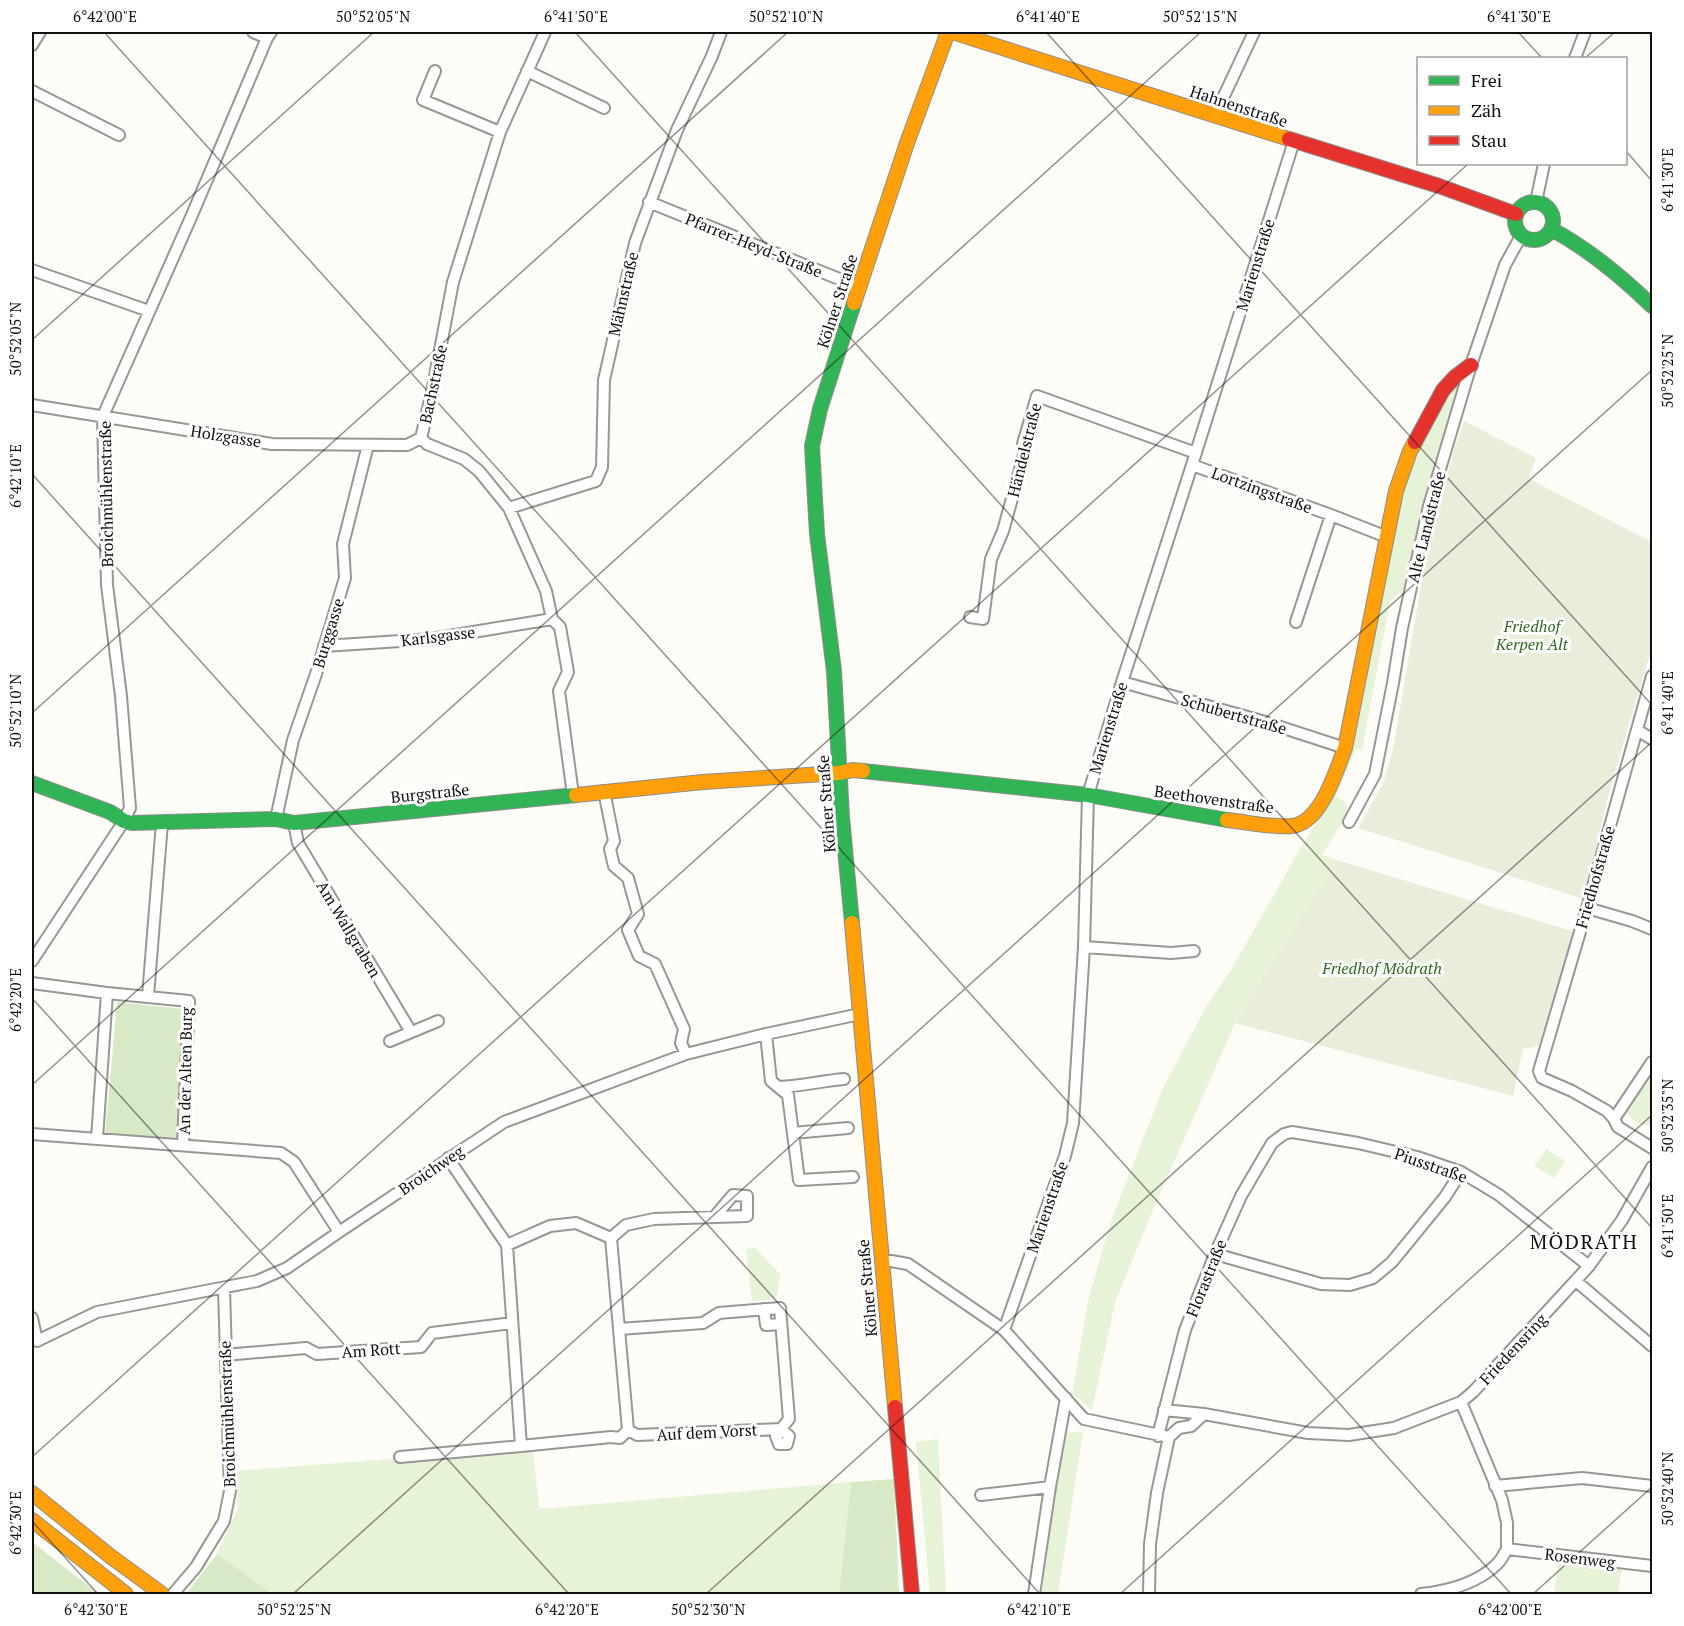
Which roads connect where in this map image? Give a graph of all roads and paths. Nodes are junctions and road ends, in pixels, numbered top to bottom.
1 (40, 32) edge
2 (253, 32) edge
3 (545, 32) edge
4 (721, 32) edge
5 (950, 32) edge
6 (1254, 32) edge
7 (1585, 32) edge
8 (269, 34) edge
9 (32, 45) edge
10 (1575, 57) edge
11 (435, 71) dead end
12 (527, 71) junction
13 (32, 91) edge
14 (604, 108) dead end
15 (1215, 115) junction
16 (500, 132) junction
17 (119, 135) dead end
18 (1294, 141) junction
19 (1544, 165) edge
20 (649, 202) junction
21 (1536, 202) junction
22 (1516, 214) junction
23 (1551, 229) junction
24 (1521, 236) junction
25 (32, 270) edge
26 (859, 287) junction
27 (1653, 306) edge
28 (149, 311) junction
29 (1471, 365) junction
30 (32, 405) edge
31 (103, 416) junction
32 (421, 438) junction
33 (368, 445) junction
34 (1196, 453) junction
35 (1192, 465) junction
36 (509, 508) junction
37 (1331, 515) junction
38 (1386, 537) junction
39 (970, 617) dead end
40 (552, 620) junction
41 (1296, 622) dead end
42 (324, 646) junction
43 (1653, 676) edge
44 (1122, 682) junction
45 (1636, 730) junction
46 (1653, 739) edge
47 (1345, 748) junction
48 (839, 772) junction
49 (32, 783) edge
50 (604, 791) junction
51 (573, 795) junction
52 (1088, 795) junction
53 (276, 819) junction
54 (124, 821) junction
55 (1349, 822) dead end
56 (162, 823) junction
57 (294, 823) junction
58 (1587, 908) junction
59 (1653, 929) edge
60 (1084, 947) junction
61 (1194, 951) dead end
62 (32, 961) edge
63 (32, 983) edge
64 (106, 993) junction
65 (148, 996) junction
66 (860, 1014) junction
67 (438, 1021) dead end
68 (411, 1032) junction
69 (766, 1034) junction
70 (390, 1041) dead end
71 (686, 1054) junction
72 (1653, 1062) edge
73 (844, 1079) dead end
74 (779, 1087) junction
75 (1614, 1119) junction
76 (848, 1128) dead end
77 (793, 1133) junction
78 (32, 1134) edge
79 (1284, 1134) joint
80 (97, 1139) junction
81 (183, 1145) junction
82 (1653, 1148) edge
83 (448, 1158) junction
84 (1653, 1167) edge
85 (1461, 1172) junction
86 (853, 1177) dead end
87 (715, 1216) dead end
88 (339, 1232) junction
89 (611, 1238) junction
90 (507, 1245) junction
91 (1215, 1254) junction
92 (882, 1261) junction
93 (1588, 1266) junction
94 (1576, 1281) junction
95 (224, 1288) junction
96 (764, 1309) junction
97 (32, 1318) edge
98 (513, 1323) junction
99 (781, 1324) junction
100 (619, 1329) junction
101 (1004, 1330) junction
102 (1653, 1346) edge
103 (225, 1356) junction
104 (1066, 1398) junction
105 (1461, 1402) junction
106 (1164, 1410) junction
107 (1204, 1414) junction
108 (628, 1430) junction
109 (1164, 1436) junction
110 (521, 1446) junction
111 (400, 1457) dead end
112 (1495, 1486) junction
113 (1653, 1486) edge
114 (1050, 1487) junction
115 (32, 1493) edge
116 (981, 1495) dead end
117 (32, 1520) edge
118 (1507, 1549) junction
119 (1653, 1566) edge
120 (126, 1594) edge
121 (162, 1594) edge
122 (173, 1594) edge
123 (912, 1594) edge
124 (1034, 1594) edge
125 (1149, 1594) edge
126 (1421, 1594) edge

1 - 9 street
2 - 8 street
3 - 12 street, Bachstraße
4 - 20 street, Mähnstraße
5 - 15 main road, Hahnenstraße
5 - 26 main road, Kölner Straße
6 - 15 street
7 - 10 street
8 - 28 street, Broichmühlenstraße
11 - 16 street
12 - 14 street
12 - 16 street, Bachstraße
13 - 17 street
15 - 18 main road, Hahnenstraße
16 - 32 street, Bachstraße
18 - 22 main road, Hahnenstraße
18 - 34 street, Marienstraße
19 - 21 street
20 - 26 street, Pfarrer-Heyd-Straße
20 - 36 street, Mähnstraße
21 - 22 main road
21 - 23 main road
22 - 24 main road
23 - 24 main road
23 - 27 main road
24 - 29 street, Alte Landstraße
25 - 28 street
26 - 48 main road, Kölner Straße
28 - 31 street, Broichmühlenstraße
29 - 38 main road, Beethovenstraße
29 - 55 street, Alte Landstraße
30 - 31 street, Holzgasse
31 - 33 street, Holzgasse
31 - 54 street, Broichmühlenstraße
32 - 33 street, Holzgasse
32 - 36 street, Bachstraße
33 - 42 street, Burggasse
34 - 35 street, Marienstraße
34 - 39 street, Händelstraße
35 - 37 street, Lortzingstraße
35 - 44 street, Marienstraße
36 - 40 street, Bachstraße
37 - 38 street, Lortzingstraße
37 - 41 street, Lortzingstraße
38 - 47 main road, Beethovenstraße
40 - 42 street, Karlsgasse
40 - 51 street, Bachstraße
42 - 53 street, Burggasse
43 - 45 street, Friedhofstraße
44 - 47 street, Schubertstraße
44 - 52 street, Marienstraße
45 - 46 street
45 - 58 street, Friedhofstraße
47 - 52 main road, Beethovenstraße
48 - 50 main road, Burgstraße
48 - 52 main road, Beethovenstraße
48 - 66 main road, Kölner Straße
49 - 54 main road, Burgstraße
50 - 51 main road, Burgstraße
50 - 71 street
51 - 57 main road, Burgstraße
52 - 60 street, Marienstraße
53 - 56 main road, Burgstraße
53 - 57 main road, Burgstraße
54 - 56 main road, Burgstraße
54 - 62 street, Broichmühlenstraße
56 - 65 street
57 - 68 street, Am Wallgraben
58 - 59 street
58 - 75 street, Friedhofstraße
60 - 61 street
60 - 101 street, Marienstraße
63 - 64 street, An der Alten Burg
64 - 65 street, An der Alten Burg
64 - 80 street
65 - 81 street, An der Alten Burg
66 - 69 street, Broichweg
66 - 92 main road, Kölner Straße
67 - 68 street
68 - 70 street
69 - 71 street, Broichweg
69 - 74 street
71 - 83 street, Broichweg
72 - 75 street
73 - 74 street
74 - 77 street
75 - 82 street
76 - 77 street
77 - 86 street
78 - 80 street, An der Alten Burg
79 - 85 street, Piusstraße
79 - 91 street, Florastraße
80 - 81 street, An der Alten Burg
81 - 88 street, An der Alten Burg
83 - 88 street, Broichweg
83 - 90 street
84 - 93 street, Friedensring
85 - 91 street
85 - 93 street, Piusstraße
87 - 89 street
88 - 95 street, Broichweg
89 - 90 street
89 - 100 street
90 - 98 street
91 - 106 street, Florastraße
92 - 101 street
92 - 123 main road, Kölner Straße
93 - 94 street, Friedensring
94 - 102 street
94 - 105 street, Friedensring
95 - 97 street, Broichweg
95 - 103 street, Broichmühlenstraße
96 - 99 street
96 - 99 street
96 - 100 street
98 - 103 street, Am Rott
98 - 110 street
99 - 108 street, Auf dem Vorst
100 - 108 street
101 - 104 street
103 - 122 street, Broichmühlenstraße
104 - 109 street
104 - 114 street
105 - 107 street
105 - 112 street
106 - 107 street
106 - 109 street, Florastraße
107 - 109 street
108 - 110 street
109 - 125 street, Florastraße
110 - 111 street
112 - 113 street
112 - 118 street
114 - 116 street
114 - 124 street
115 - 121 main road
117 - 120 main road
118 - 119 street, Rosenweg
118 - 126 street

